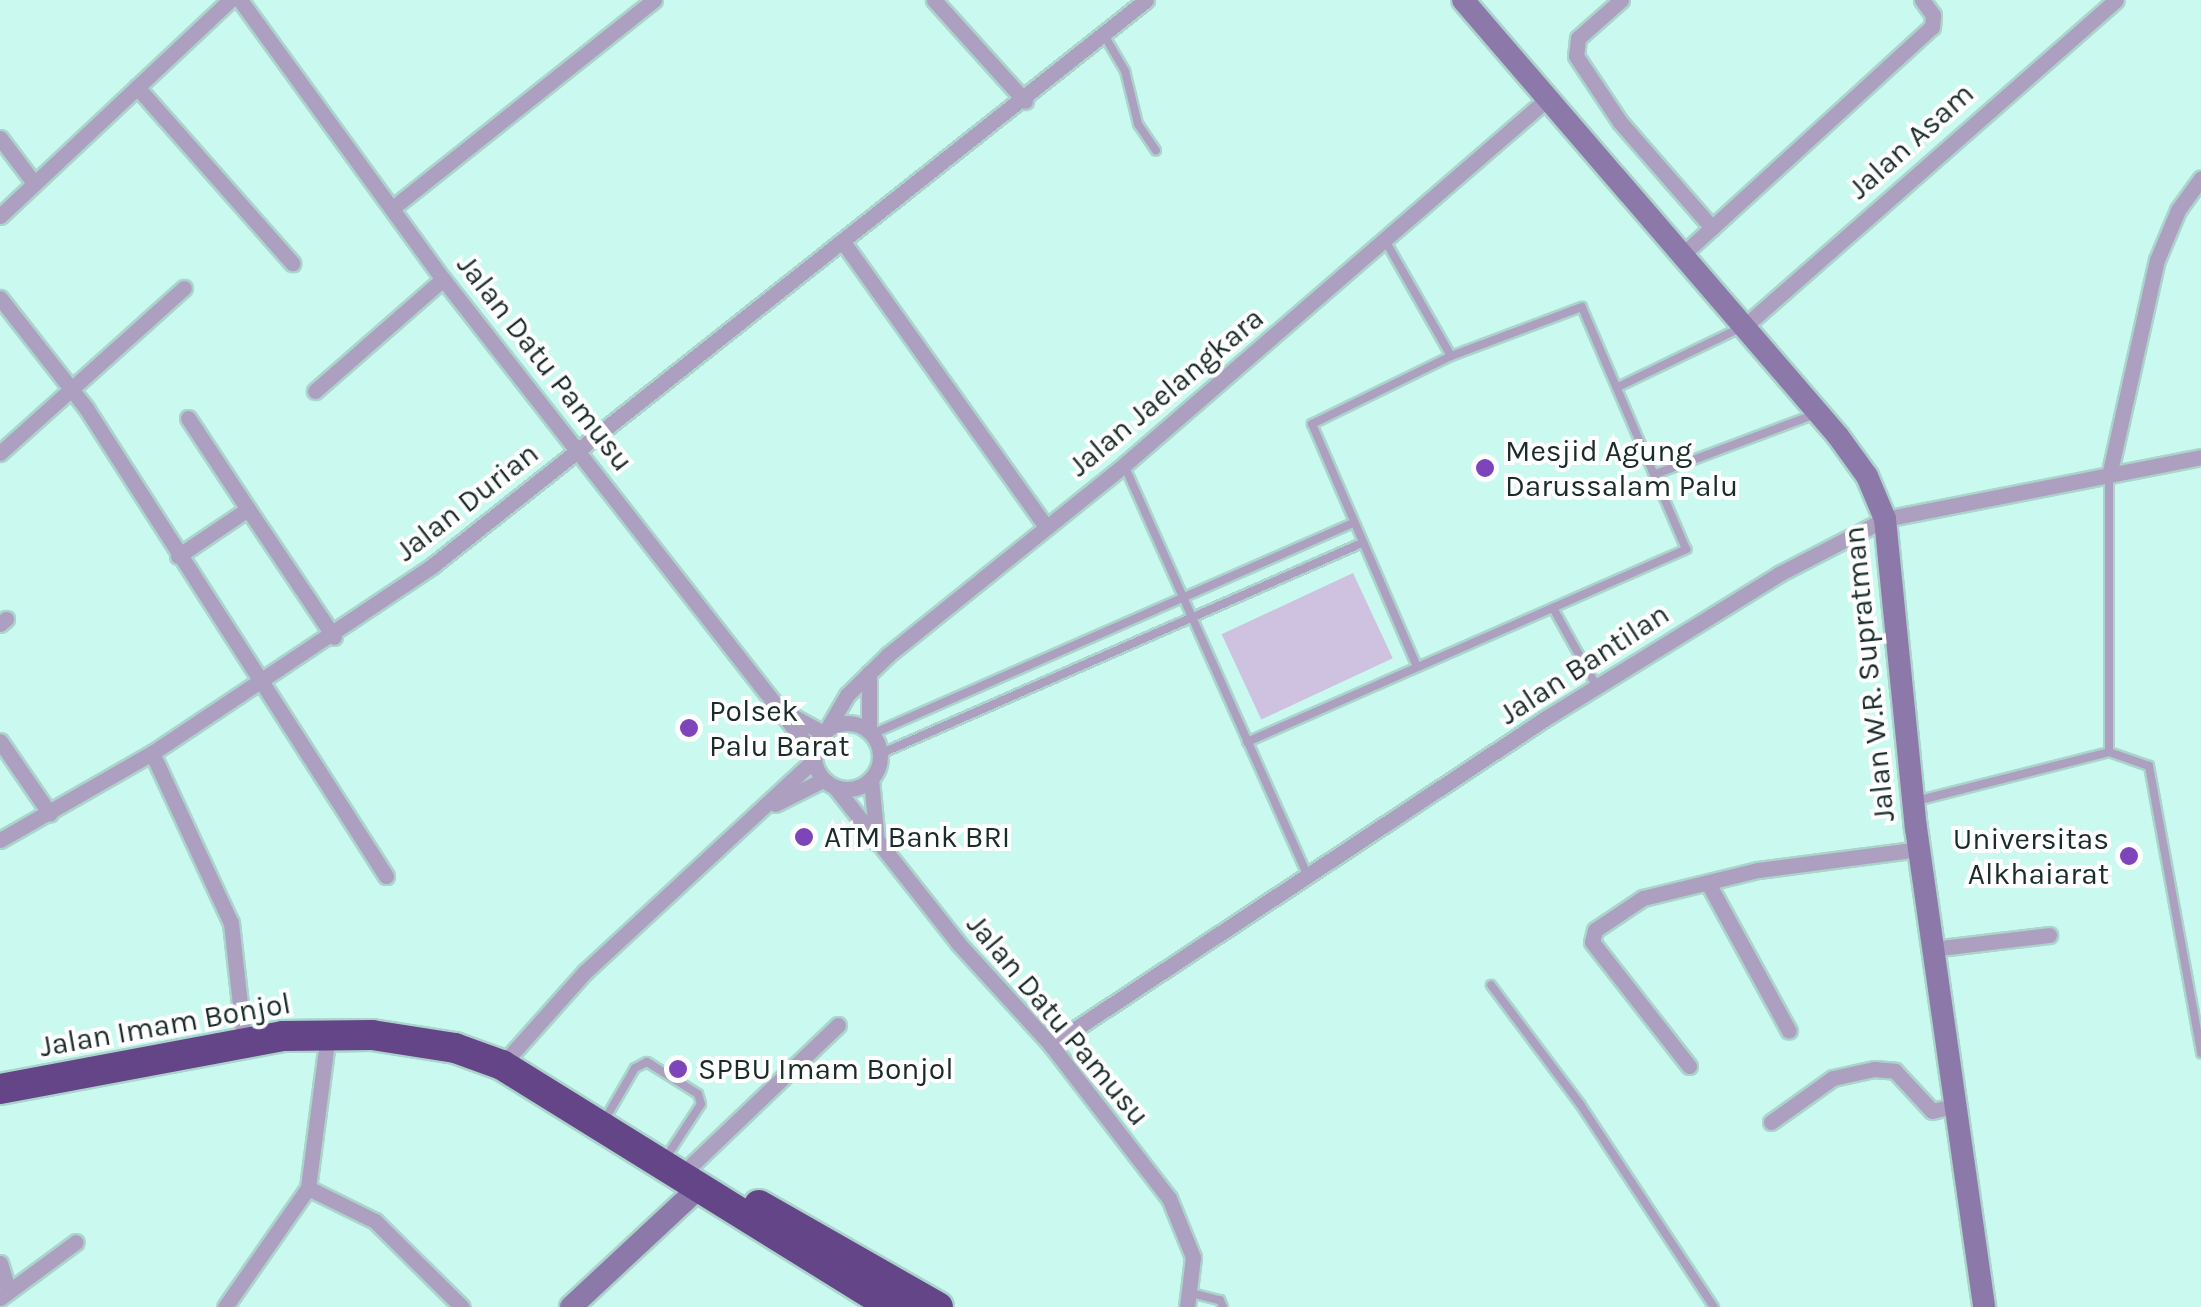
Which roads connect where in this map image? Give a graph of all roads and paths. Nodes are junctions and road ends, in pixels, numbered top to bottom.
1 (230, 0) edge
2 (240, 0) edge
3 (654, 0) edge
4 (934, 0) edge
5 (1146, 0) edge
6 (1463, 0) edge
7 (1621, 0) edge
8 (1922, 0) edge
9 (2116, 0) edge
10 (1104, 35) junction
11 (137, 87) junction
12 (1547, 99) junction
13 (1024, 101) junction
14 (0, 138) edge
15 (1156, 151) dead end
16 (2201, 178) edge
17 (34, 183) junction
18 (395, 206) junction
19 (0, 216) edge
20 (1712, 228) junction
21 (843, 242) junction
22 (1386, 242) junction
23 (1682, 255) junction
24 (292, 263) dead end
25 (443, 279) junction
26 (184, 288) dead end
27 (0, 298) edge
28 (1746, 325) junction
29 (1451, 356) junction
30 (1620, 386) junction
31 (71, 387) junction
32 (314, 391) dead end
33 (1815, 414) junction
34 (188, 418) dead end
35 (579, 450) junction
36 (0, 453) edge
37 (2201, 457) edge
38 (1124, 465) junction
39 (1658, 473) junction
40 (2110, 476) junction
41 (248, 509) junction
42 (1885, 519) junction
43 (1353, 522) junction
44 (1046, 527) junction
45 (1362, 543) junction
46 (178, 556) junction
47 (1184, 594) junction
48 (1553, 608) junction
49 (1195, 618) junction
50 (334, 637) junction
51 (1416, 664) junction
52 (869, 673) junction
53 (260, 684) junction
54 (1596, 687) junction
55 (774, 706) junction
56 (824, 732) junction
57 (870, 732) junction
58 (0, 741) edge
59 (1247, 742) junction
60 (2109, 752) junction
61 (152, 753) junction
62 (880, 754) junction
63 (814, 757) junction
64 (871, 779) junction
65 (829, 784) junction
66 (1912, 802) junction
67 (767, 809) junction
68 (50, 814) junction
69 (0, 840) edge
70 (876, 843) junction
71 (1919, 849) junction
72 (1307, 874) junction
73 (386, 876) dead end
74 (1709, 885) junction
75 (2049, 934) dead end
76 (1932, 949) junction
77 (1491, 985) dead end
78 (838, 1024) dead end
79 (1789, 1031) dead end
80 (328, 1035) junction
81 (244, 1041) junction
82 (1052, 1045) junction
83 (2201, 1053) edge
84 (502, 1065) junction
85 (1689, 1066) dead end
86 (0, 1089) edge
87 (1953, 1106) junction
88 (1772, 1122) dead end
89 (602, 1125) junction
90 (692, 1180) junction
91 (308, 1188) junction
92 (76, 1242) dead end
93 (0, 1263) edge
94 (4, 1294) edge
95 (1189, 1300) edge
96 (225, 1307) edge
97 (462, 1307) edge
98 (570, 1307) edge
99 (892, 1307) edge
100 (938, 1307) edge
101 (1223, 1307) edge
102 (1714, 1307) edge
103 (1984, 1307) edge

1 - 11 street
2 - 18 street, Jalan Datu Pamusu
3 - 18 street
4 - 13 street
5 - 10 street, Jalan Durian
6 - 12 street, Jalan W.R. Supratman
7 - 20 street
8 - 20 street
9 - 28 street, Jalan Asam
10 - 13 street, Jalan Durian
10 - 15 lane
11 - 17 street
11 - 24 street
12 - 22 street, Jalan Jaelangkara
12 - 23 street, Jalan W.R. Supratman
13 - 21 street, Jalan Durian
14 - 17 street
16 - 40 street
17 - 19 street
18 - 25 street, Jalan Datu Pamusu
20 - 23 street
21 - 35 street, Jalan Durian
21 - 44 street
22 - 29 lane
22 - 38 street, Jalan Jaelangkara
23 - 28 street, Jalan W.R. Supratman
25 - 32 street
25 - 35 street, Jalan Datu Pamusu
26 - 31 street
27 - 31 street
28 - 30 lane
28 - 33 street, Jalan W.R. Supratman
29 - 30 lane
29 - 43 lane
30 - 39 lane
31 - 36 street
31 - 46 street
33 - 39 lane
33 - 42 street, Jalan W.R. Supratman
34 - 41 street
35 - 50 street, Jalan Durian
35 - 55 street, Jalan Datu Pamusu
37 - 40 street, Jalan Bantilan
38 - 44 street, Jalan Jaelangkara
38 - 47 lane
39 - 48 lane
40 - 42 street, Jalan Bantilan
40 - 60 lane
41 - 46 street
41 - 50 street
42 - 54 street, Jalan Bantilan
42 - 66 street, Jalan W.R. Supratman
43 - 45 lane
43 - 47 lane
44 - 52 street, Jalan Jaelangkara
45 - 49 lane
45 - 51 lane
46 - 53 street
47 - 49 lane
47 - 57 lane
48 - 51 lane
48 - 54 lane
49 - 59 lane
49 - 62 lane
50 - 53 street, Jalan Durian
51 - 59 lane
52 - 56 street, Jalan Jaelangkara
52 - 57 street
53 - 61 street, Jalan Durian
53 - 73 street
54 - 72 street, Jalan Bantilan
55 - 56 street
55 - 63 street, Jalan Datu Pamusu
56 - 57 street
56 - 63 street
57 - 62 street
58 - 68 street
59 - 72 lane
60 - 66 lane
60 - 83 lane
61 - 68 street, Jalan Durian
61 - 81 street
62 - 64 street
63 - 65 street
63 - 67 street
64 - 65 street
64 - 70 street
65 - 67 street
65 - 70 street, Jalan Datu Pamusu
66 - 71 street, Jalan W.R. Supratman
67 - 84 street
68 - 69 street, Jalan Durian
70 - 82 street, Jalan Datu Pamusu
71 - 74 street
71 - 76 street, Jalan W.R. Supratman
72 - 82 street, Jalan Bantilan
74 - 79 street
74 - 85 street
75 - 76 street
76 - 87 street, Jalan W.R. Supratman
77 - 102 lane
78 - 90 street
80 - 81 highway, Jalan Imam Bonjol
80 - 84 highway, Jalan Imam Bonjol
80 - 91 street
81 - 86 highway, Jalan Imam Bonjol
82 - 95 street, Jalan Datu Pamusu
84 - 89 highway, Jalan Imam Bonjol
87 - 88 street
87 - 103 street, Jalan W.R. Supratman
89 - 90 highway, Jalan Imam Bonjol
89 - 90 lane
90 - 98 street
90 - 99 highway
90 - 100 highway
91 - 96 street
91 - 97 street
92 - 94 street
93 - 94 street
95 - 101 lane

